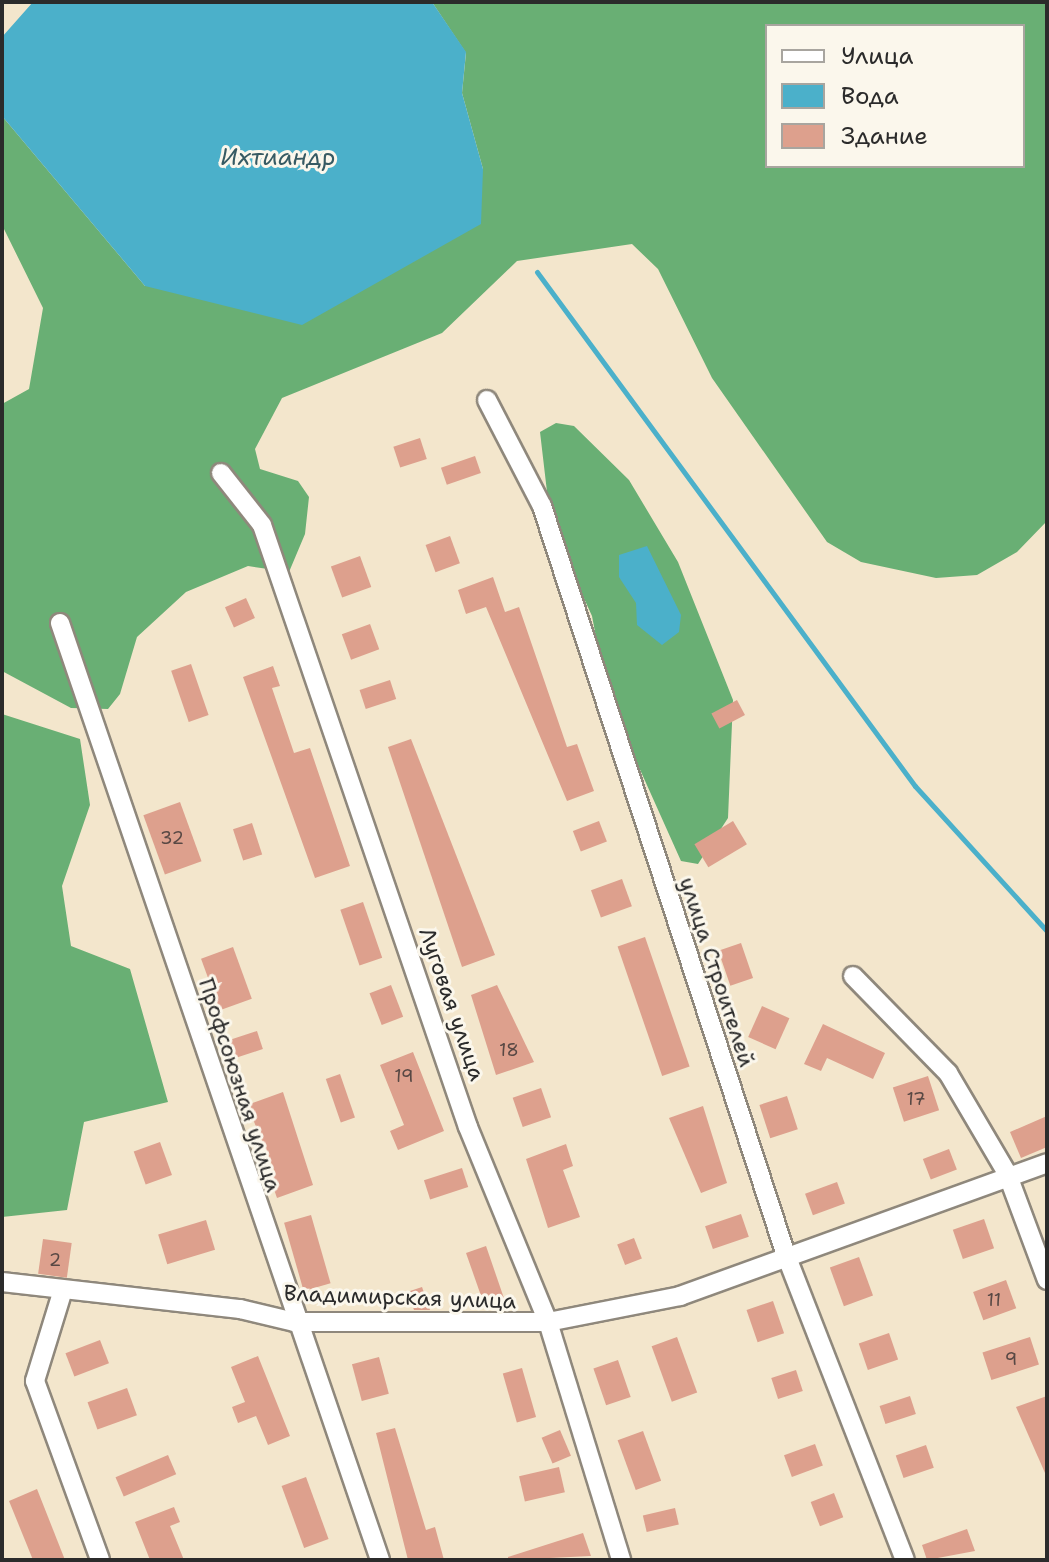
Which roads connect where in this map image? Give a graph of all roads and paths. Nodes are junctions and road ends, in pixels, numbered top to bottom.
1 (487, 400) dead end
2 (221, 473) dead end
3 (60, 623) dead end
4 (853, 976) dead end
5 (1047, 1163) edge
6 (1007, 1173) junction
7 (786, 1255) junction
8 (1047, 1280) edge
9 (2, 1282) edge
10 (62, 1293) junction
11 (294, 1322) junction
12 (548, 1322) junction
13 (100, 1560) edge
14 (380, 1560) edge
15 (621, 1560) edge
16 (905, 1560) edge

1 - 7 street, улица Строителей
2 - 12 street, Луговая улица
3 - 11 street, Профсоюзная улица
4 - 6 street
5 - 6 street, Владимирская улица
6 - 7 street, Владимирская улица
6 - 8 street
7 - 12 street, Владимирская улица
7 - 16 street, улица Строителей
9 - 10 street, Владимирская улица
10 - 11 street, Владимирская улица
10 - 13 street
11 - 12 street, Владимирская улица
11 - 14 street, Профсоюзная улица
12 - 15 street, Луговая улица

